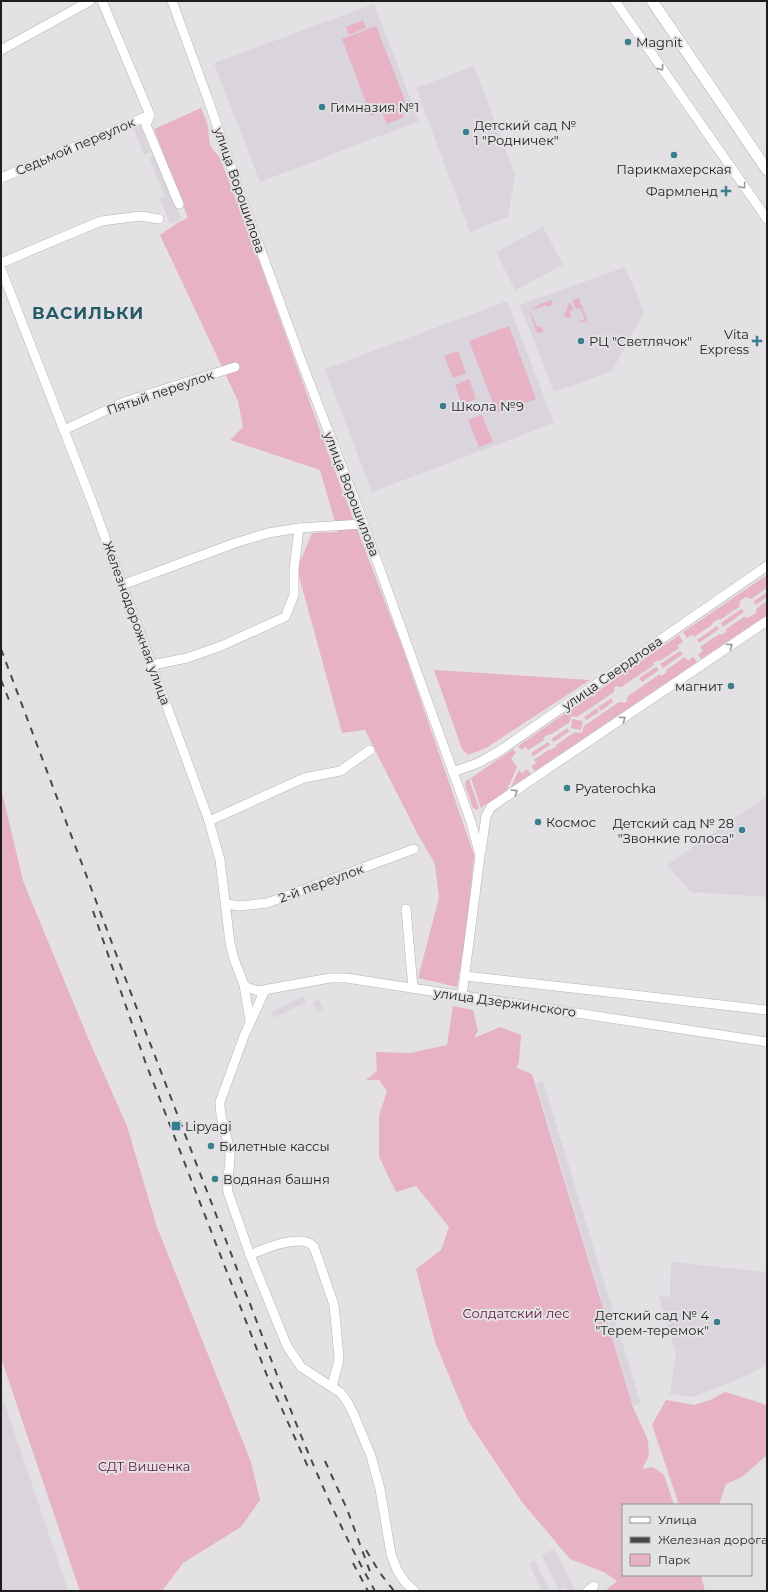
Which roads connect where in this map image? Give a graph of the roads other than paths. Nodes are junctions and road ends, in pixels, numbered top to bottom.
1 (90, 1) edge
2 (102, 1) edge
3 (172, 1) edge
4 (615, 1) edge
5 (652, 1) edge
6 (1, 50) edge
7 (150, 115) junction
8 (767, 170) edge
9 (1, 178) edge
10 (180, 204) dead end
11 (766, 216) edge
12 (159, 219) dead end
13 (1, 263) edge
14 (1, 269) edge
15 (235, 367) dead end
16 (64, 430) junction
17 (363, 524) junction
18 (299, 528) junction
19 (767, 566) edge
20 (122, 585) junction
21 (767, 621) edge
22 (152, 665) junction
23 (370, 750) dead end
24 (453, 772) junction
25 (209, 821) junction
26 (414, 849) dead end
27 (480, 856) junction
28 (227, 904) junction
29 (406, 909) dead end
30 (465, 976) junction
31 (244, 985) junction
32 (413, 988) junction
33 (265, 990) junction
34 (462, 996) junction
35 (767, 1010) edge
36 (250, 1021) junction
37 (767, 1042) edge
38 (250, 1255) junction
39 (332, 1386) junction
40 (414, 1591) edge

1 - 6 street
2 - 7 street
3 - 17 street, улица Ворошилова
4 -> 11 street
5 - 8 main road
7 - 9 street, Седьмой переулок
7 - 10 street
12 - 13 street
14 - 16 street, Железнодорожная улица
15 - 16 street, Пятый переулок
16 - 20 street, Железнодорожная улица
17 - 18 street
17 - 24 street, улица Ворошилова
18 - 20 street
18 - 22 street
19 - 24 street, улица Свердлова
20 - 22 street, Железнодорожная улица
27 -> 21 street
22 - 25 street, Железнодорожная улица
23 - 25 street
24 - 27 street, улица Ворошилова
25 - 28 street, Железнодорожная улица
26 - 28 street, 2-й переулок
27 - 30 street, улица Ворошилова
28 - 31 street, Железнодорожная улица
29 - 32 street
30 - 34 street, улица Ворошилова
30 - 35 street, улица Дзержинского
31 - 33 street, улица Дзержинского
31 - 36 street, Железнодорожная улица
32 - 33 street, улица Дзержинского
32 - 34 street, улица Дзержинского
33 - 36 street
34 - 37 street, улица Дзержинского
36 - 38 street
38 - 39 street
38 - 39 street
39 - 40 street

